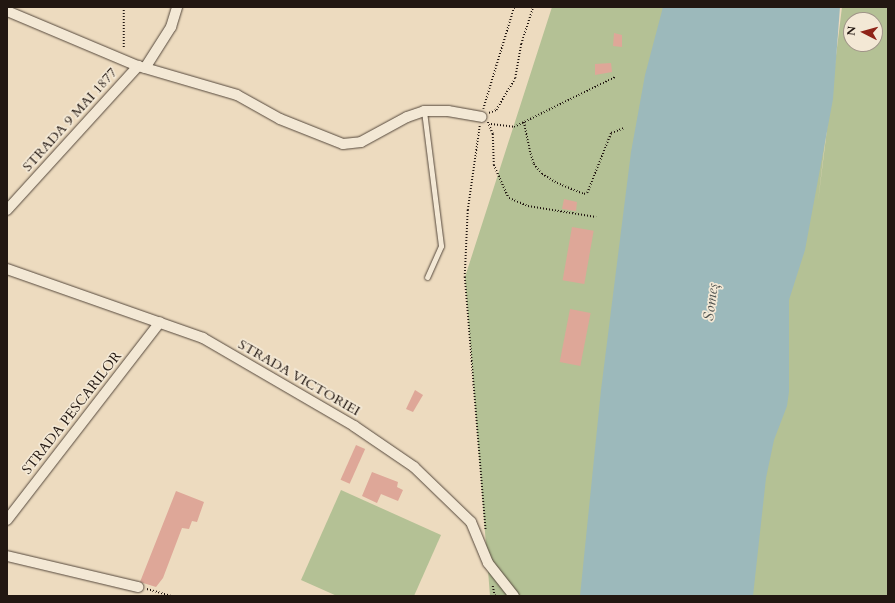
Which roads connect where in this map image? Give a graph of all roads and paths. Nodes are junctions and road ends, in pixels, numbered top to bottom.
1 (124, 7) edge
2 (177, 7) edge
3 (514, 7) edge
4 (533, 7) edge
5 (7, 11) edge
6 (124, 61) junction
7 (141, 67) junction
8 (615, 77) dead end
9 (424, 111) junction
10 (481, 116) junction
11 (524, 122) junction
12 (490, 124) junction
13 (624, 128) dead end
14 (7, 210) edge
15 (596, 217) dead end
16 (7, 269) edge
17 (427, 277) dead end
18 (160, 322) junction
19 (7, 520) edge
20 (486, 531) dead end
21 (7, 556) edge
22 (138, 587) joint
23 (172, 596) edge
24 (514, 596) edge

1 - 6 path
2 - 7 street, STRADA 9 MAI 1877
3 - 10 path
4 - 10 path
5 - 6 street
6 - 7 street
7 - 9 street
7 - 14 street, STRADA 9 MAI 1877
8 - 11 path
9 - 10 street
9 - 17 lane
10 - 12 path
10 - 20 path
11 - 12 path
11 - 13 path
12 - 15 path
16 - 18 street, STRADA VICTORIEI
18 - 19 street, STRADA PESCARILOR
18 - 24 street, STRADA VICTORIEI
21 - 22 street
22 - 23 path

